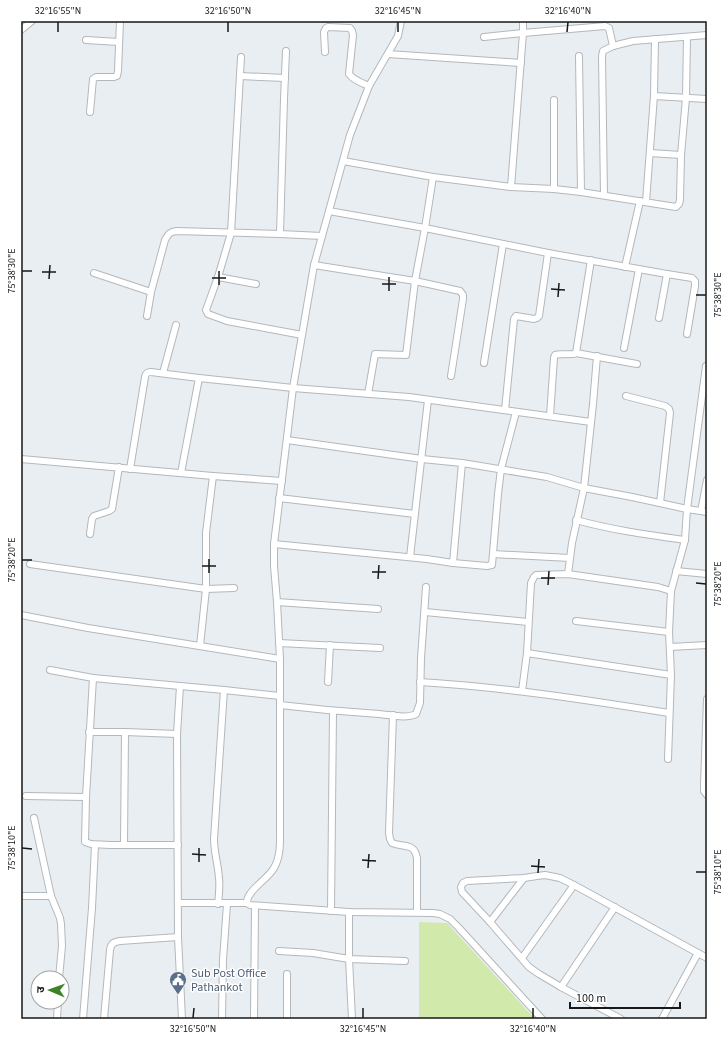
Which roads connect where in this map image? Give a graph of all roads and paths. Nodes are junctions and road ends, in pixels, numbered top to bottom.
1 (32, 21) edge
2 (120, 21) edge
3 (401, 21) edge
4 (523, 21) edge
5 (21, 30) edge
6 (523, 33) junction
7 (707, 35) edge
8 (484, 37) dead end
9 (687, 37) junction
10 (655, 39) junction
11 (86, 40) dead end
12 (119, 42) junction
13 (613, 46) junction
14 (286, 51) dead end
15 (325, 52) dead end
16 (388, 54) junction
17 (579, 56) dead end
18 (241, 57) dead end
19 (521, 63) junction
20 (240, 76) junction
21 (285, 78) junction
22 (369, 86) junction
23 (654, 96) junction
24 (686, 98) junction
25 (707, 99) edge
26 (554, 100) dead end
27 (90, 112) dead end
28 (650, 153) junction
29 (682, 155) junction
30 (343, 161) junction
31 (433, 177) junction
32 (511, 187) junction
33 (554, 189) junction
34 (581, 192) junction
35 (604, 195) junction
36 (643, 202) junction
37 (329, 211) junction
38 (425, 228) junction
39 (231, 232) junction
40 (280, 234) junction
41 (322, 236) junction
42 (503, 244) junction
43 (548, 253) junction
44 (591, 260) junction
45 (314, 264) junction
46 (625, 266) junction
47 (639, 269) junction
48 (94, 272) dead end
49 (667, 274) junction
50 (218, 277) junction
51 (415, 281) junction
52 (256, 284) dead end
53 (151, 292) junction
54 (147, 316) dead end
55 (659, 318) dead end
56 (176, 325) dead end
57 (687, 334) dead end
58 (302, 335) junction
59 (624, 348) dead end
60 (576, 352) junction
61 (597, 356) junction
62 (484, 363) dead end
63 (637, 364) dead end
64 (706, 366) edge
65 (163, 373) junction
66 (451, 376) dead end
67 (199, 378) junction
68 (293, 388) junction
69 (368, 394) junction
70 (626, 396) dead end
71 (428, 400) junction
72 (505, 410) junction
73 (516, 412) junction
74 (550, 416) junction
75 (591, 422) junction
76 (288, 440) junction
77 (21, 459) edge
78 (422, 459) junction
79 (462, 463) junction
80 (118, 467) junction
81 (130, 469) junction
82 (501, 469) junction
83 (181, 473) junction
84 (213, 476) junction
85 (707, 480) edge
86 (282, 481) junction
87 (584, 488) junction
88 (279, 498) junction
89 (660, 503) junction
90 (687, 509) junction
91 (704, 511) edge
92 (415, 514) junction
93 (576, 520) junction
94 (90, 534) dead end
95 (685, 540) junction
96 (274, 544) junction
97 (493, 554) junction
98 (410, 557) junction
99 (570, 558) junction
100 (453, 563) junction
101 (30, 564) dead end
102 (676, 571) junction
103 (568, 574) junction
104 (707, 574) edge
105 (426, 587) dead end
106 (234, 588) dead end
107 (206, 589) junction
108 (671, 591) junction
109 (277, 602) junction
110 (378, 609) dead end
111 (425, 612) junction
112 (21, 615) edge
113 (576, 621) dead end
114 (528, 622) junction
115 (669, 632) junction
116 (279, 643) junction
117 (330, 645) junction
118 (707, 645) edge
119 (200, 646) junction
120 (670, 647) junction
121 (380, 648) dead end
122 (527, 653) junction
123 (280, 659) junction
124 (50, 670) dead end
125 (671, 675) junction
126 (93, 678) junction
127 (328, 682) dead end
128 (420, 682) junction
129 (180, 686) junction
130 (224, 690) junction
131 (522, 691) junction
132 (280, 696) junction
133 (707, 699) edge
134 (280, 705) junction
135 (333, 711) junction
136 (670, 713) junction
137 (393, 715) junction
138 (89, 732) junction
139 (125, 732) junction
140 (706, 732) edge
141 (177, 734) junction
142 (668, 759) dead end
143 (707, 795) edge
144 (26, 796) dead end
145 (86, 796) junction
146 (34, 818) dead end
147 (95, 845) junction
148 (124, 845) junction
149 (178, 845) junction
150 (524, 878) junction
151 (574, 885) junction
152 (21, 896) edge
153 (51, 896) junction
154 (179, 903) junction
155 (247, 903) junction
156 (218, 904) junction
157 (227, 904) junction
158 (255, 906) junction
159 (615, 907) junction
160 (331, 911) junction
161 (349, 912) junction
162 (417, 912) junction
163 (490, 922) junction
164 (178, 937) junction
165 (279, 951) dead end
166 (698, 953) junction
167 (522, 958) junction
168 (707, 958) edge
169 (350, 960) junction
170 (405, 961) dead end
171 (60, 970) edge
172 (287, 974) dead end
173 (561, 987) junction
174 (83, 1019) edge
175 (104, 1019) edge
176 (182, 1019) edge
177 (222, 1019) edge
178 (254, 1019) edge
179 (287, 1019) edge
180 (352, 1019) edge
181 (542, 1019) edge
182 (621, 1019) edge
183 (662, 1019) edge

1 - 5 street
2 - 12 street
3 - 16 street
4 - 6 street
6 - 8 street
6 - 13 street
6 - 19 street
7 - 9 street
9 - 10 street
9 - 24 street
10 - 13 street
10 - 23 street
11 - 12 street
12 - 27 street
13 - 35 street
14 - 21 street
15 - 22 street
16 - 19 street
16 - 22 street
17 - 34 street
18 - 20 street
19 - 32 street
20 - 21 street
20 - 39 street
21 - 40 street
22 - 30 street
23 - 24 street
23 - 28 street
24 - 25 street
24 - 29 street
26 - 33 street
28 - 29 street
28 - 36 street
29 - 36 street
30 - 31 street
30 - 37 street
31 - 32 street
31 - 38 street
32 - 33 street
33 - 34 street
34 - 35 street
35 - 36 street
36 - 46 street
37 - 38 street
37 - 41 street
38 - 42 street
38 - 51 street
39 - 40 street
39 - 50 street
39 - 53 street
40 - 41 street
41 - 45 street
42 - 43 street
42 - 62 street
43 - 44 street
43 - 72 street
44 - 46 street
44 - 60 street
45 - 51 street
45 - 58 street
46 - 47 street
47 - 49 street
47 - 59 street
48 - 53 street
49 - 55 street
49 - 57 street
50 - 52 street
50 - 58 street
51 - 66 street
51 - 69 street
53 - 54 street
56 - 65 street
58 - 68 street
60 - 61 street
60 - 74 street
61 - 63 street
61 - 75 street
64 - 90 street
65 - 67 street
65 - 81 street
67 - 68 street
67 - 83 street
68 - 69 street
68 - 76 street
69 - 71 street
70 - 89 street
71 - 72 street
71 - 78 street
72 - 73 street
73 - 74 street
73 - 82 street
74 - 75 street
75 - 87 street
76 - 78 street
76 - 86 street
77 - 80 street
78 - 79 street
78 - 92 street
79 - 82 street
79 - 100 street
80 - 81 street
80 - 94 street
81 - 83 street
82 - 87 street
82 - 97 street
83 - 84 street
84 - 86 street
84 - 107 street
85 - 91 street
86 - 88 street
87 - 89 street
87 - 93 street
88 - 92 street
88 - 96 street
89 - 90 street
90 - 91 street
90 - 95 street
92 - 98 street
93 - 95 street
93 - 99 street
95 - 102 street
96 - 98 street
96 - 109 street
97 - 99 street
97 - 100 street
98 - 100 street
99 - 103 street
101 - 107 street
102 - 104 street
102 - 108 street
103 - 108 street
103 - 114 street
105 - 111 street
106 - 107 street
107 - 119 street
108 - 115 street
109 - 110 street
109 - 116 street
111 - 114 street
111 - 128 street
112 - 119 street
113 - 115 street
114 - 122 street
115 - 120 street
116 - 117 street
116 - 123 street
117 - 121 street
117 - 127 street
118 - 120 street
119 - 123 street
120 - 125 street
122 - 125 street
122 - 131 street
123 - 132 street
124 - 126 street
125 - 136 street
126 - 129 street
126 - 138 street
128 - 131 street
128 - 137 street
129 - 130 street
129 - 141 street
130 - 132 street
130 - 156 street
131 - 136 street
132 - 134 street
133 - 140 street
134 - 135 street
134 - 155 street
135 - 137 street
135 - 160 street
136 - 142 street
137 - 162 street
138 - 139 street
138 - 145 street
139 - 141 street
139 - 148 street
140 - 143 street
141 - 149 street
144 - 145 street
145 - 147 street
146 - 153 street
147 - 148 street
147 - 174 street
148 - 149 street
149 - 154 street
150 - 151 street
150 - 163 street
150 - 163 street
151 - 159 street
151 - 167 street
152 - 153 street
153 - 171 street
154 - 156 street
154 - 164 street
155 - 157 street
155 - 158 street
156 - 157 street
157 - 177 street
158 - 160 street
158 - 178 street
159 - 166 street
159 - 173 street
160 - 161 street
161 - 162 street
161 - 169 street
162 - 181 street
163 - 167 street
164 - 175 street
164 - 176 street
165 - 169 street
166 - 168 street
166 - 183 street
167 - 173 street
169 - 170 street
169 - 180 street
172 - 179 street
173 - 182 street

